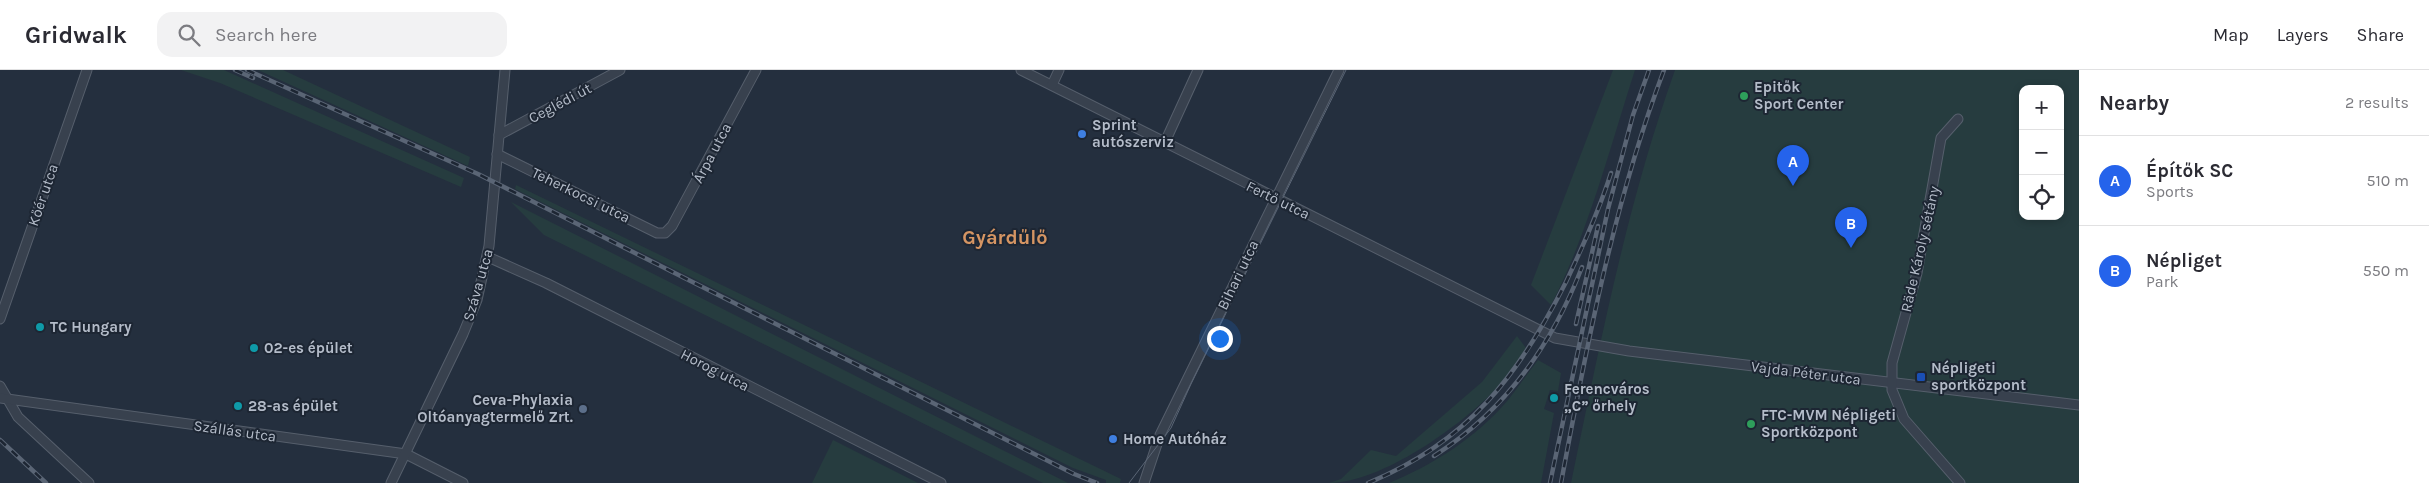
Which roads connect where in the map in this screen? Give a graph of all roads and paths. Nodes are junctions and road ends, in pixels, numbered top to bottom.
1 (88, 70) edge
2 (505, 70) edge
3 (620, 70) edge
4 (756, 70) edge
5 (1020, 70) edge
6 (1059, 70) edge
7 (1198, 70) edge
8 (1339, 70) edge
9 (1052, 85) junction
10 (1958, 119) dead end
11 (499, 135) junction
12 (1164, 142) junction
13 (497, 154) junction
14 (1275, 198) junction
15 (665, 233) joint
16 (488, 257) junction
17 (0, 319) edge
18 (1535, 328) joint
19 (1892, 383) junction
20 (0, 386) edge
21 (4, 398) edge
22 (2079, 405) edge
23 (406, 454) junction
24 (89, 483) edge
25 (391, 483) edge
26 (463, 483) edge
27 (941, 483) edge
28 (1144, 483) edge
29 (1960, 483) edge

1 - 17 street, Kőér utca
2 - 11 street, Száva utca
3 - 11 street, Ceglédi út
4 - 15 street, Árpa utca
5 - 9 street, Fertő utca
6 - 9 street
7 - 12 street
8 - 14 street, Bihari utca
9 - 12 street, Fertő utca
10 - 19 street, Räde Károly sétány
11 - 13 street, Száva utca
12 - 14 street, Fertő utca
13 - 15 street, Teherkocsi utca
13 - 16 street, Száva utca
14 - 18 street, Fertő utca
14 - 28 street, Bihari utca
16 - 23 street, Száva utca
16 - 27 street, Horog utca
18 - 19 street, Vajda Péter utca
19 - 22 street, Vajda Péter utca
19 - 29 street, Räde Károly sétány
20 - 21 street
21 - 23 street, Szállás utca
21 - 24 street
23 - 25 street, Száva utca
23 - 26 street, Szállás utca

